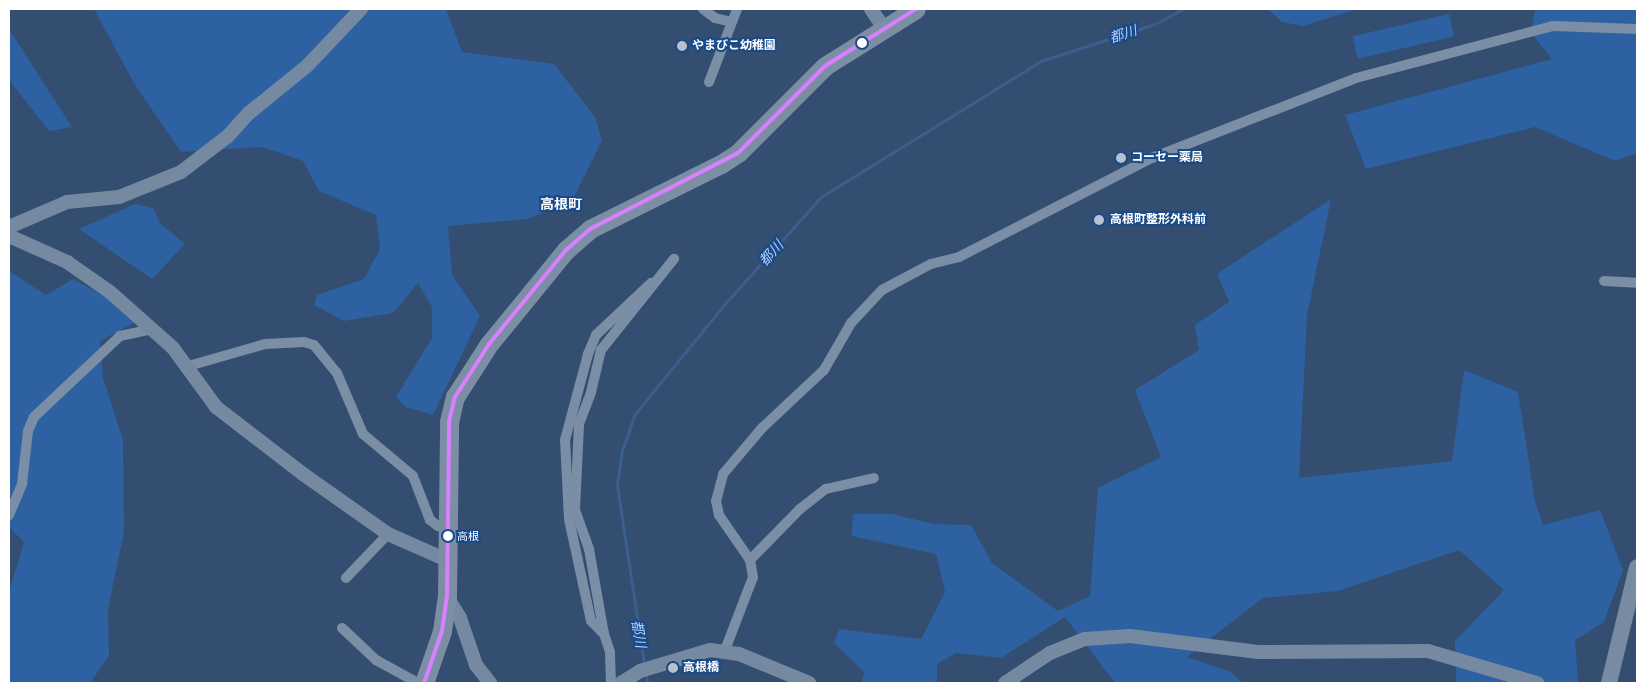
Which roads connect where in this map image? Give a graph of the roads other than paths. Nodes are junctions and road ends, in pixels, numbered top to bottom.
1 (360, 9) edge
2 (702, 9) edge
3 (737, 9) edge
4 (871, 9) edge
5 (916, 9) edge
6 (732, 22) junction
7 (884, 28) junction
8 (1637, 29) edge
9 (709, 82) dead end
10 (9, 227) edge
11 (9, 236) edge
12 (674, 259) dead end
13 (1604, 281) dead end
14 (1637, 283) edge
15 (153, 329) junction
16 (185, 367) junction
17 (874, 478) dead end
18 (9, 515) edge
19 (447, 526) junction
20 (388, 534) junction
21 (447, 560) junction
22 (750, 560) junction
23 (1637, 567) edge
24 (346, 578) dead end
25 (447, 597) junction
26 (342, 628) dead end
27 (725, 650) junction
28 (418, 683) edge
29 (424, 683) edge
30 (490, 683) edge
31 (611, 683) edge
32 (621, 683) edge
33 (809, 683) edge
34 (1005, 683) edge
35 (1537, 683) edge
36 (1609, 683) edge

1 - 10 street
2 - 6 street
3 - 6 street
4 - 7 street
5 - 7 highway
6 - 9 street
7 - 19 highway
8 - 22 street
11 - 15 street
12 - 31 street
13 - 14 street
15 - 16 street
15 - 18 street
16 - 19 street
16 - 20 street
17 - 22 street
19 - 21 highway
20 - 21 street
20 - 24 street
21 - 25 highway
22 - 27 street
23 - 36 main road
25 - 29 highway
25 - 30 street
26 - 28 street
27 - 32 street
27 - 33 street
34 - 35 street

